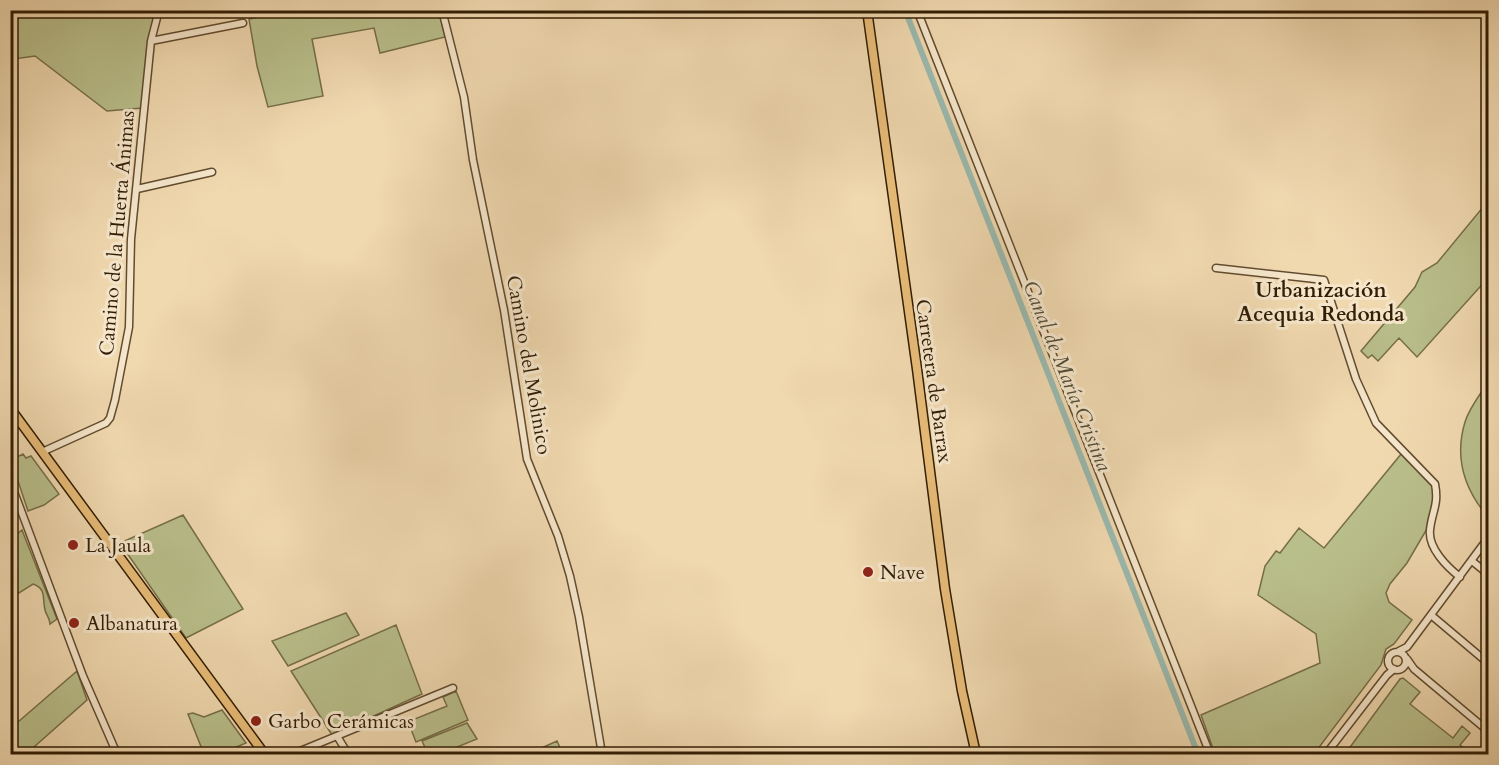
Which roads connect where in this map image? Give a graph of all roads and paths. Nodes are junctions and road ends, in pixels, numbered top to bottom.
1 (159, 10) edge
2 (442, 10) edge
3 (867, 10) edge
4 (917, 10) edge
5 (243, 22) dead end
6 (152, 41) junction
7 (10, 56) edge
8 (10, 62) edge
9 (212, 172) dead end
10 (137, 189) junction
11 (1216, 268) dead end
12 (10, 408) edge
13 (42, 452) junction
14 (10, 481) edge
15 (1488, 538) edge
16 (1472, 561) junction
17 (1488, 574) edge
18 (1460, 577) junction
19 (1431, 615) junction
20 (1407, 647) junction
21 (1399, 651) junction
22 (1406, 658) junction
23 (1488, 663) edge
24 (1391, 669) junction
25 (1402, 669) junction
26 (1414, 669) junction
27 (453, 688) dead end
28 (1488, 731) edge
29 (338, 736) junction
30 (263, 752) dead end
31 (117, 754) edge
32 (293, 754) edge
33 (348, 754) edge
34 (602, 754) edge
35 (976, 754) edge
36 (1210, 754) edge
37 (1326, 754) edge

1 - 6 street, Camino de la Huerta Ánimas
2 - 34 street, Camino del Molinico
3 - 35 highway, Carretera de Barrax
4 - 36 street
5 - 6 street
6 - 10 street, Camino de la Huerta Ánimas
7 - 8 street
9 - 10 street
10 - 13 street, Camino de la Huerta Ánimas
11 - 18 street
12 - 13 highway
13 - 30 highway
14 - 31 street
15 - 16 street
16 - 17 street
16 - 18 street
18 - 19 street
19 - 20 street
19 - 23 street
20 - 21 street
20 - 22 street
21 - 22 street
21 - 24 street
22 - 25 street
22 - 26 street
24 - 25 street
24 - 37 street
25 - 26 street
26 - 28 street
27 - 29 street
29 - 32 street
29 - 33 street

